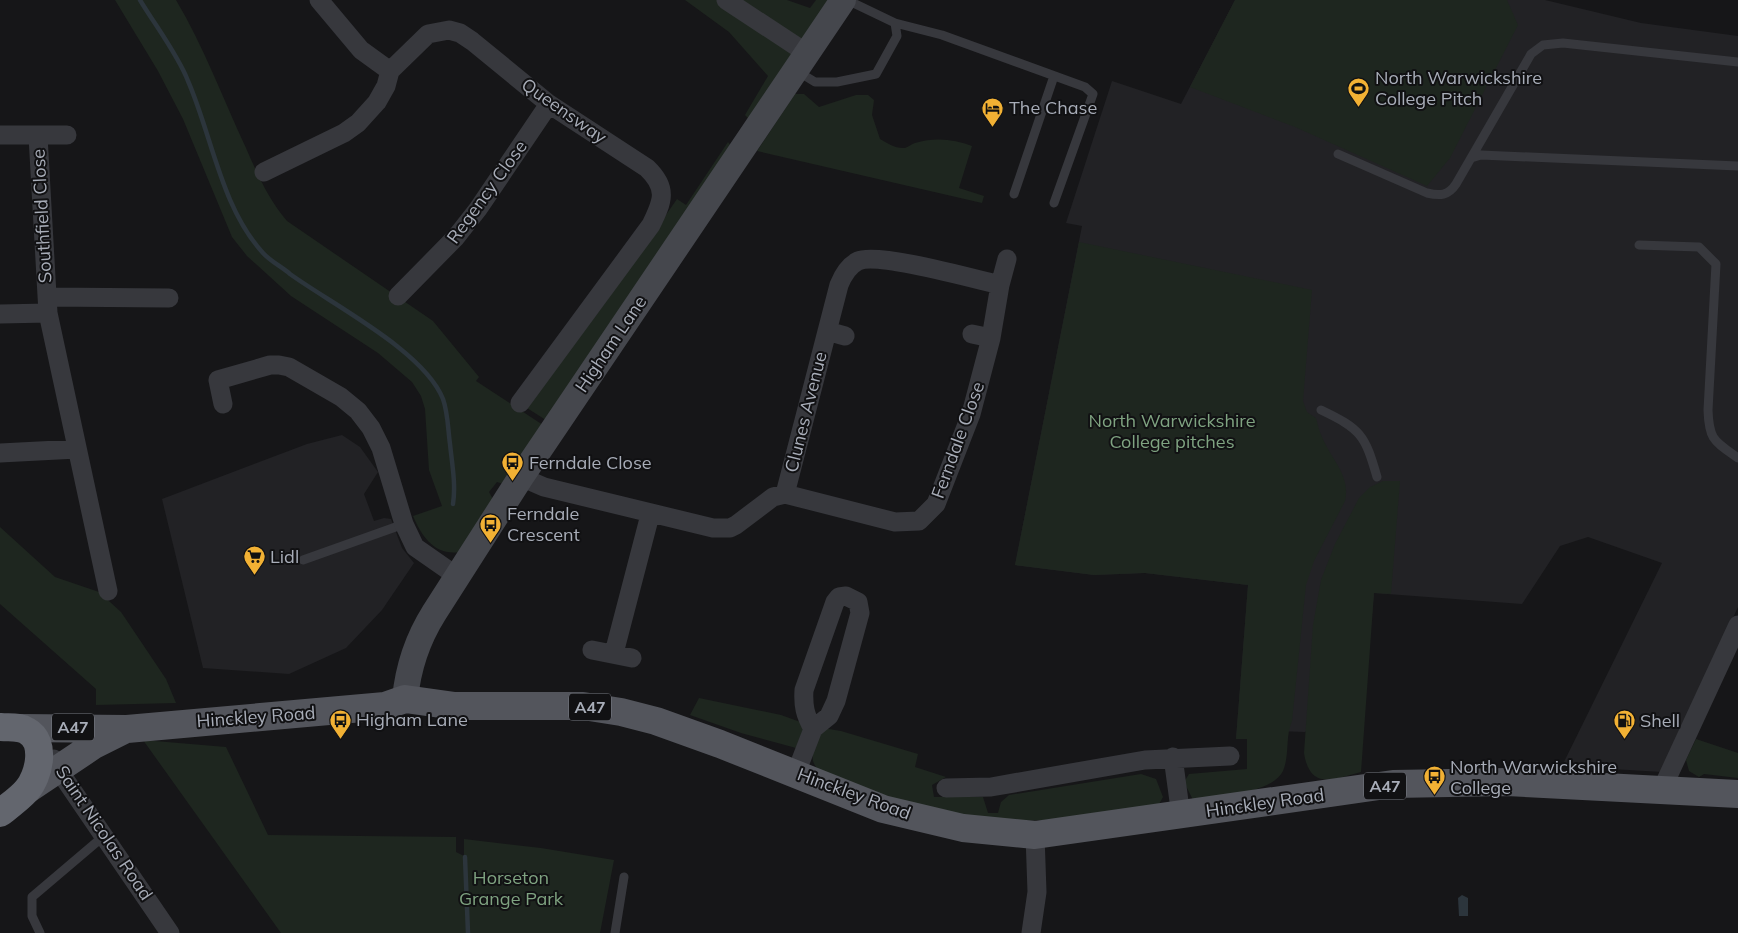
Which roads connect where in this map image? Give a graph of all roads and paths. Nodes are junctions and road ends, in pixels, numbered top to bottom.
1 (319, 0) edge
2 (726, 0) edge
3 (843, 0) edge
4 (847, 0) edge
5 (895, 23) junction
6 (802, 62) junction
7 (1738, 62) edge
8 (390, 71) junction
9 (1054, 76) junction
10 (549, 104) junction
11 (0, 135) edge
12 (67, 135) dead end
13 (38, 136) junction
14 (1338, 154) dead end
15 (1471, 158) junction
16 (1738, 166) edge
17 (264, 172) dead end
18 (1014, 194) dead end
19 (1054, 203) dead end
20 (1639, 245) dead end
21 (1007, 259) dead end
22 (1000, 285) junction
23 (398, 296) dead end
24 (168, 298) dead end
25 (47, 305) junction
26 (0, 314) edge
27 (827, 331) junction
28 (972, 334) dead end
29 (845, 336) dead end
30 (991, 338) junction
31 (520, 402) dead end
32 (223, 404) dead end
33 (1322, 410) dead end
34 (77, 449) junction
35 (0, 453) edge
36 (1738, 458) edge
37 (521, 477) junction
38 (1377, 477) dead end
39 (786, 494) junction
40 (650, 515) junction
41 (404, 524) junction
42 (303, 560) dead end
43 (458, 577) junction
44 (108, 591) dead end
45 (1738, 625) edge
46 (592, 650) dead end
47 (614, 653) junction
48 (632, 658) dead end
49 (405, 699) junction
50 (127, 729) junction
51 (814, 729) junction
52 (17, 730) edge
53 (1230, 756) dead end
54 (1173, 757) junction
55 (60, 769) junction
56 (796, 773) junction
57 (946, 788) dead end
58 (27, 790) junction
59 (1662, 790) junction
60 (1738, 794) edge
61 (0, 813) edge
62 (1181, 816) junction
63 (105, 835) junction
64 (1035, 835) junction
65 (624, 878) dead end
66 (40, 933) edge
67 (170, 933) edge
68 (615, 933) edge
69 (1031, 933) edge

1 - 8 street
2 - 6 street
3 - 6 street, Higham Lane
4 - 5 lane
5 - 6 lane
5 - 9 lane
6 - 37 street, Higham Lane
7 - 15 lane
8 - 10 street, Queensway
8 - 17 street, Queensway
9 - 18 lane
9 - 19 lane
10 - 23 street, Regency Close
10 - 31 street, Queensway
11 - 13 street
12 - 13 street
13 - 25 street, Southfield Close
14 - 15 lane
15 - 16 lane
20 - 36 lane
21 - 22 street, Ferndale Close
22 - 27 street, Clunes Avenue
22 - 30 street, Ferndale Close
24 - 25 street, Southfield Close
25 - 26 street
25 - 34 street, Southfield Close
27 - 29 street, Clunes Avenue
27 - 39 street, Clunes Avenue
28 - 30 street
30 - 39 street, Ferndale Close
32 - 41 street
33 - 38 lane
34 - 35 street
34 - 44 street, Southfield Close
37 - 40 street
37 - 43 street, Higham Lane
39 - 40 street
40 - 47 street
41 - 42 lane
41 - 43 street
43 - 49 street, Higham Lane
45 - 59 street
46 - 47 street
47 - 48 street
49 - 50 main road, Hinckley Road / A47
49 - 56 main road, Hinckley Road / A47
50 - 52 main road, A47
50 - 55 main road, A47
51 - 51 street
51 - 56 street
52 - 55 street, Saint Nicolas Road
52 - 58 highway, A47
53 - 54 street
54 - 57 street
54 - 62 street
55 - 58 main road, A47
55 - 63 street, Saint Nicolas Road
56 - 64 main road, Hinckley Road / A47
58 - 61 highway, A47
59 - 60 main road, Hinckley Road / A47
59 - 62 main road, Hinckley Road / A47
62 - 64 main road, Hinckley Road / A47
63 - 66 lane
63 - 67 street, Saint Nicolas Road
64 - 69 street
65 - 68 lane

